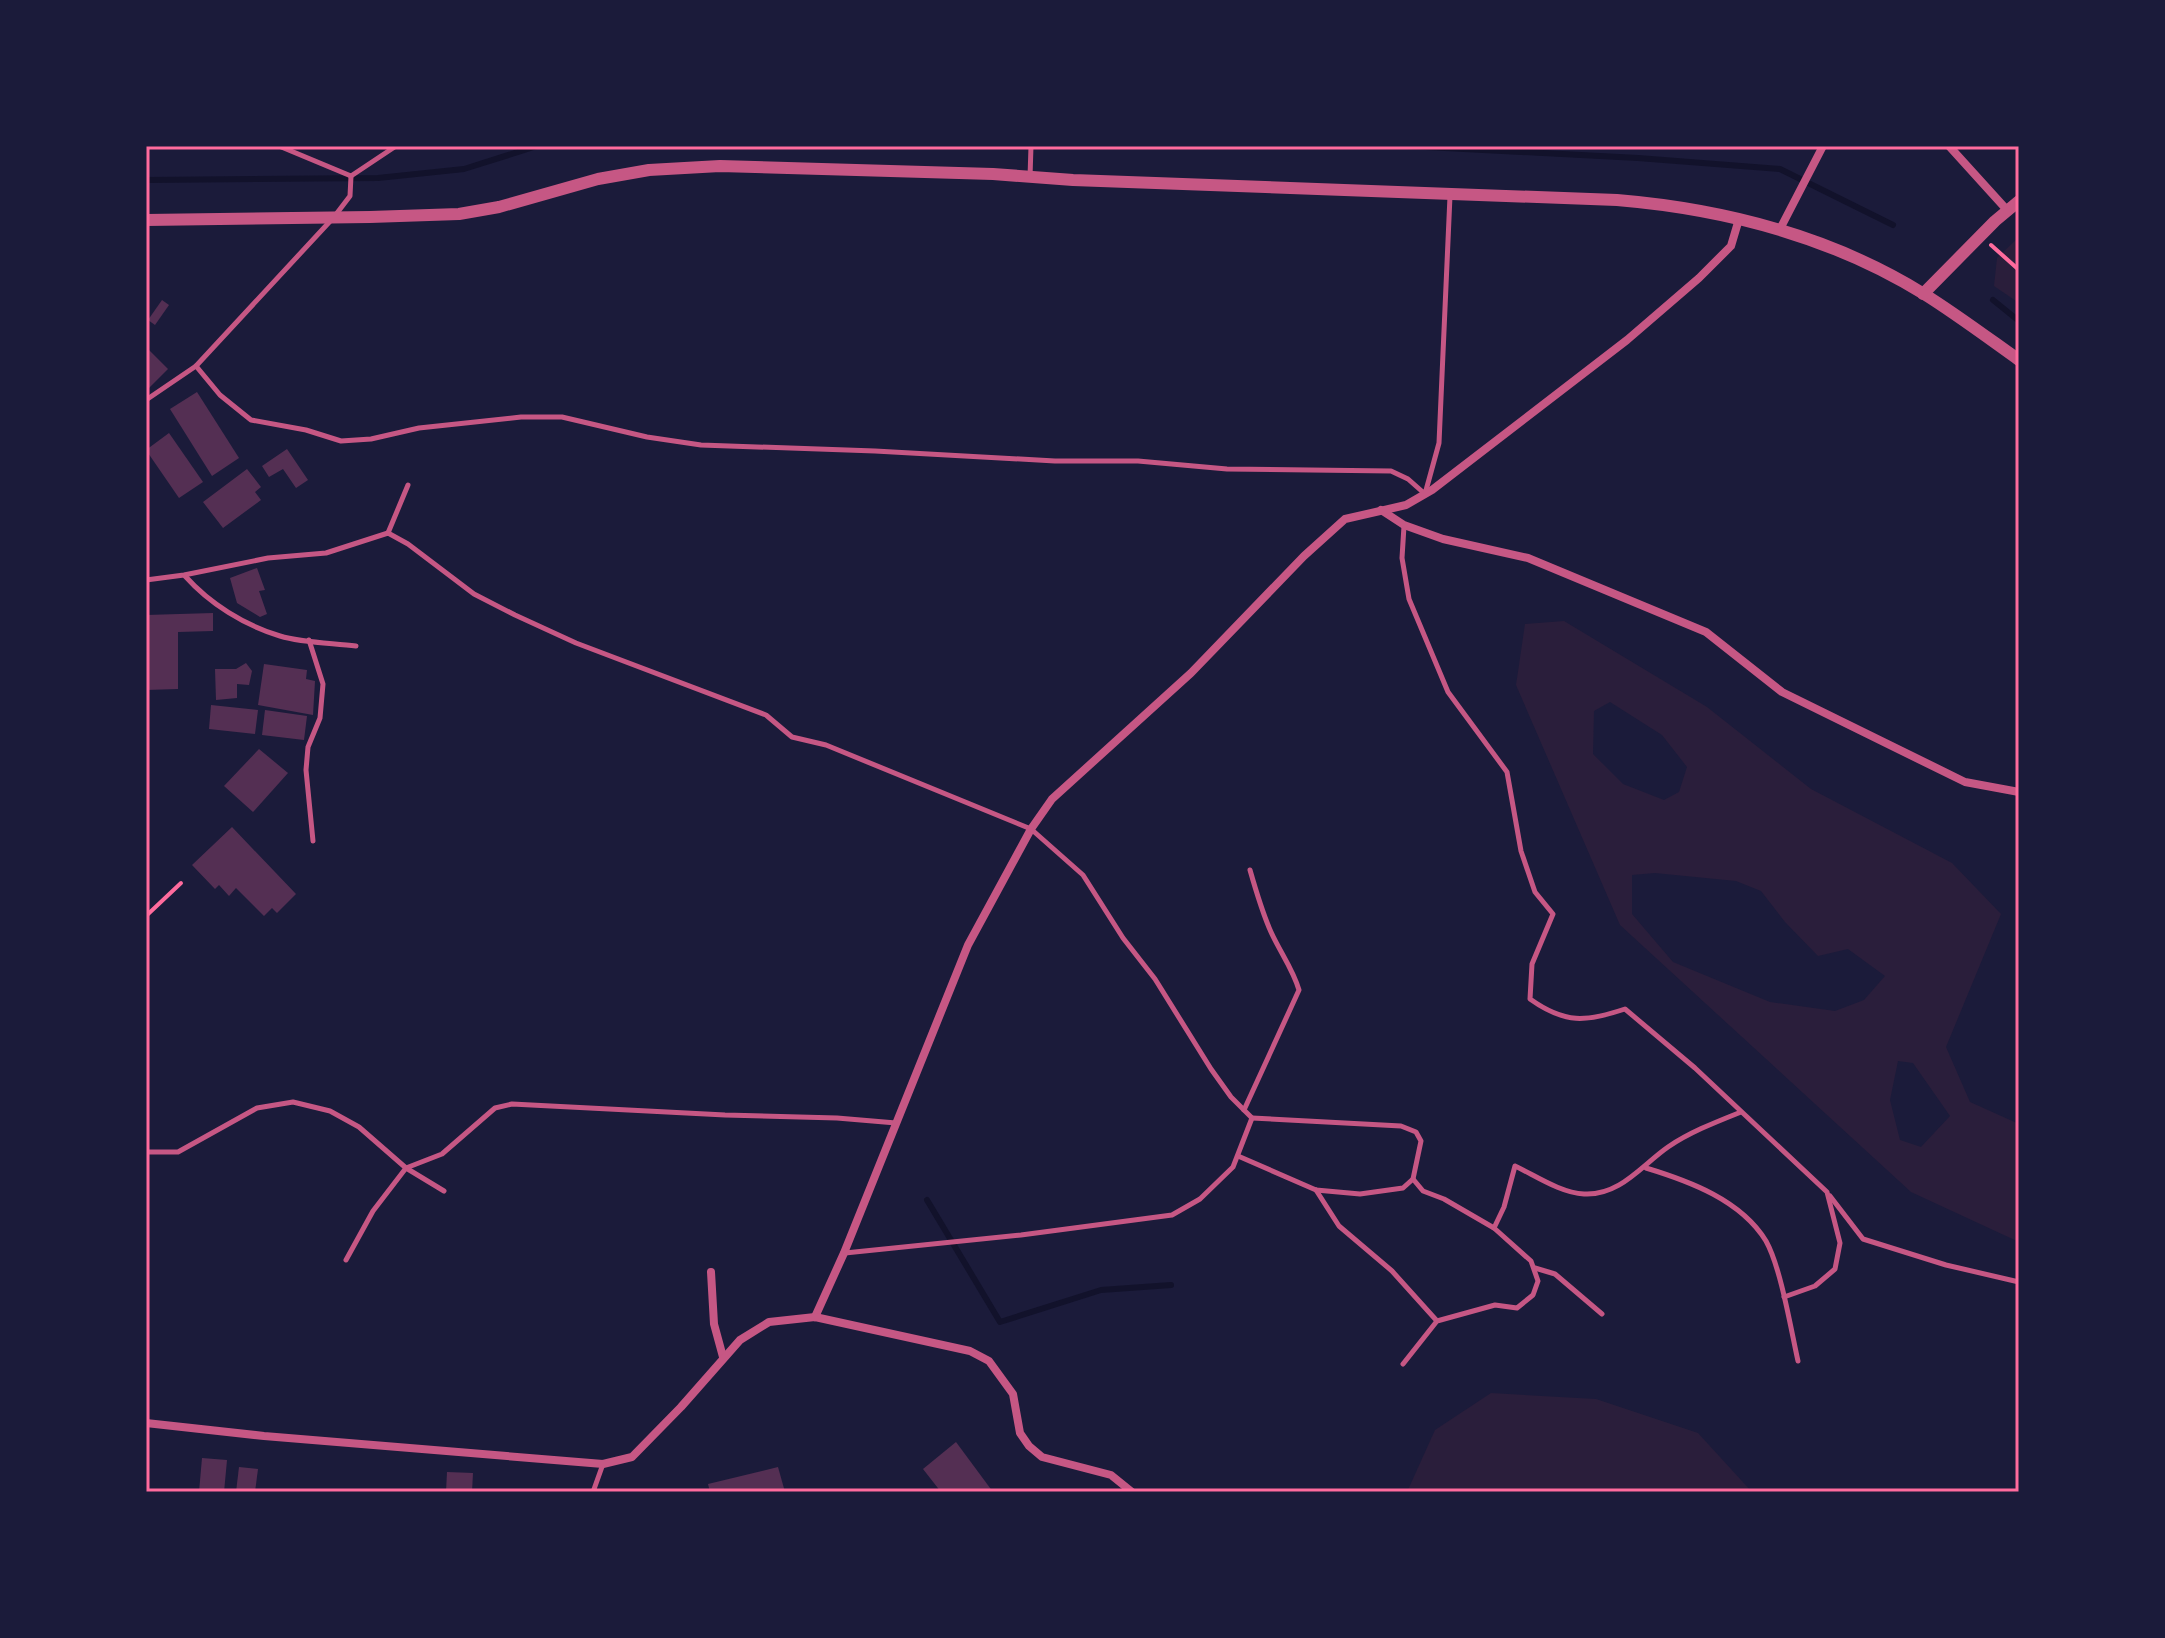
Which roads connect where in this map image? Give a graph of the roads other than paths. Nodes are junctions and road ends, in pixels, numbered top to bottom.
1 (279, 146) edge
2 (396, 146) edge
3 (1031, 146) edge
4 (1822, 146) edge
5 (1949, 146) edge
6 (351, 176) junction
7 (1030, 177) junction
8 (1450, 194) junction
9 (2019, 201) edge
10 (2007, 210) junction
11 (334, 217) junction
12 (1739, 219) junction
13 (146, 220) edge
14 (1779, 231) junction
15 (1923, 294) junction
16 (2019, 360) edge
17 (196, 366) junction
18 (146, 400) edge
19 (408, 485) dead end
20 (1425, 494) junction
21 (1380, 510) junction
22 (1404, 525) junction
23 (388, 533) junction
24 (184, 575) junction
25 (146, 580) edge
26 (309, 640) junction
27 (356, 646) dead end
28 (2019, 792) edge
29 (1031, 829) junction
30 (313, 841) dead end
31 (1250, 870) dead end
32 (1244, 1110) junction
33 (1741, 1112) junction
34 (1252, 1118) junction
35 (896, 1123) junction
36 (146, 1152) edge
37 (1238, 1156) junction
38 (406, 1168) junction
39 (1645, 1168) junction
40 (1413, 1179) junction
41 (1316, 1190) junction
42 (444, 1191) dead end
43 (1827, 1192) junction
44 (1494, 1228) junction
45 (844, 1253) junction
46 (346, 1260) dead end
47 (1534, 1268) junction
48 (711, 1272) dead end
49 (2019, 1282) edge
50 (1784, 1297) junction
51 (1602, 1314) dead end
52 (815, 1317) junction
53 (1437, 1321) junction
54 (723, 1357) junction
55 (1798, 1361) dead end
56 (1403, 1364) dead end
57 (146, 1423) edge
58 (603, 1464) junction
59 (593, 1492) edge
60 (1132, 1492) edge

1 - 6 lane
2 - 6 lane
3 - 7 lane
4 - 14 street
5 - 10 street
6 - 11 lane
7 - 8 street
7 - 11 street
8 - 12 street
8 - 20 lane
9 - 10 street
10 - 15 street
11 - 13 street
11 - 17 lane
12 - 14 street
12 - 20 street
14 - 15 street
15 - 16 street
17 - 18 lane
17 - 20 lane
19 - 23 lane
20 - 21 street
21 - 22 street
21 - 29 street
22 - 28 street
22 - 33 lane
23 - 24 lane
23 - 29 lane
24 - 25 lane
24 - 26 lane
26 - 27 lane
26 - 30 lane
29 - 32 lane
29 - 35 street
31 - 32 lane
32 - 34 lane
33 - 39 lane
33 - 43 lane
34 - 37 lane
34 - 40 lane
35 - 38 lane
35 - 45 street
36 - 38 lane
37 - 41 lane
37 - 45 lane
38 - 42 lane
38 - 46 lane
39 - 44 lane
39 - 50 lane
40 - 41 lane
40 - 44 lane
41 - 53 lane
43 - 49 lane
43 - 50 lane
44 - 47 lane
45 - 52 street
47 - 51 lane
47 - 53 lane
48 - 54 street
50 - 55 lane
52 - 54 street
52 - 60 street
53 - 56 lane
54 - 58 street
57 - 58 street
58 - 59 lane

